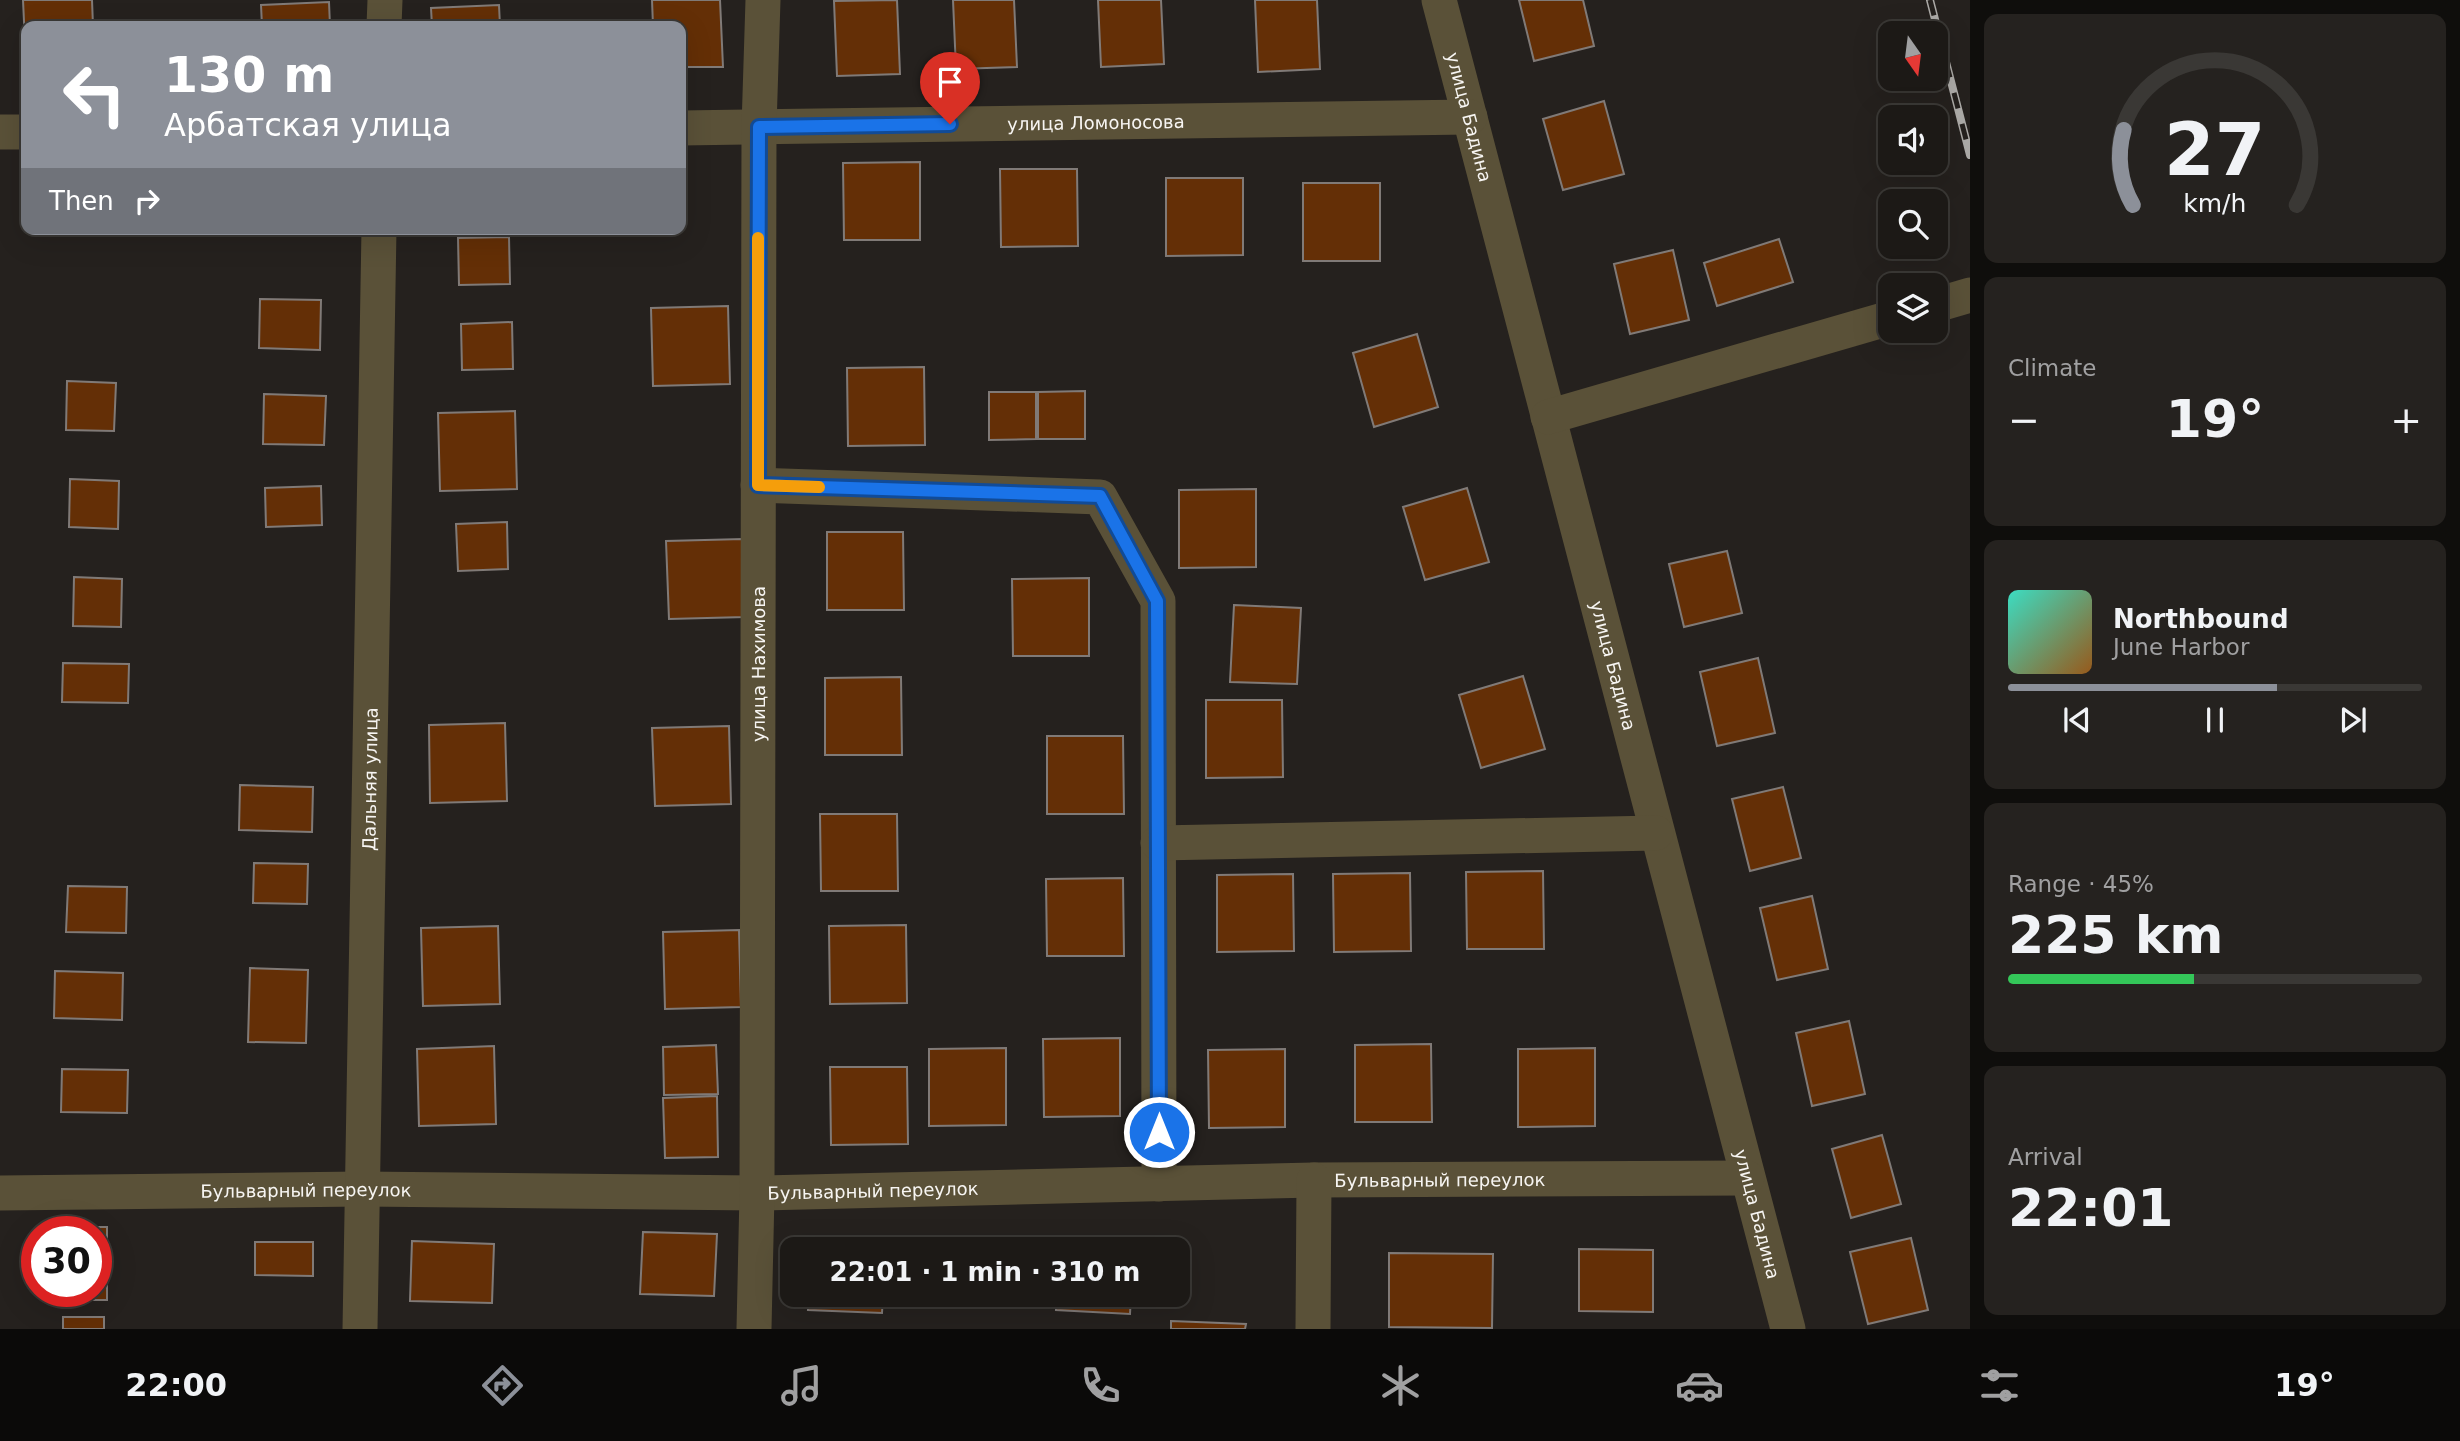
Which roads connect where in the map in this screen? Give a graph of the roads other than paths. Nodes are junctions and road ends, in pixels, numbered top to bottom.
1 (385, 0) edge
2 (763, 0) edge
3 (1439, 0) edge
4 (384, 21) edge
5 (1469, 117) junction
6 (759, 127) junction
7 (686, 128) edge
8 (0, 132) edge
9 (21, 132) edge
10 (379, 235) edge
11 (1970, 295) edge
12 (1948, 301) edge
13 (1878, 321) edge
14 (1548, 417) junction
15 (758, 485) junction
16 (1657, 833) junction
17 (1158, 843) junction
18 (1747, 1178) junction
19 (1314, 1180) junction
20 (1159, 1184) junction
21 (362, 1189) junction
22 (0, 1193) edge
23 (757, 1193) junction
24 (360, 1329) edge
25 (754, 1329) edge
26 (1313, 1329) edge
27 (1788, 1329) edge

1 - 4 street
2 - 6 street, улица Нахимова
3 - 5 street, улица Бадина
5 - 6 street, улица Ломоносова
5 - 14 street, улица Бадина
6 - 7 street, улица Ломоносова
6 - 15 street, улица Нахимова
8 - 9 street
10 - 21 street, Дальняя улица
11 - 12 street
13 - 14 street
14 - 16 street, улица Бадина
15 - 17 street
15 - 23 street, улица Нахимова
16 - 17 street
16 - 18 street, улица Бадина
17 - 20 street
18 - 19 street, Бульварный переулок
18 - 27 street, улица Бадина
19 - 20 street, Бульварный переулок
19 - 26 street
20 - 23 street, Бульварный переулок
21 - 22 street, Бульварный переулок
21 - 23 street, Бульварный переулок
21 - 24 street, Дальняя улица
23 - 25 street, улица Нахимова

